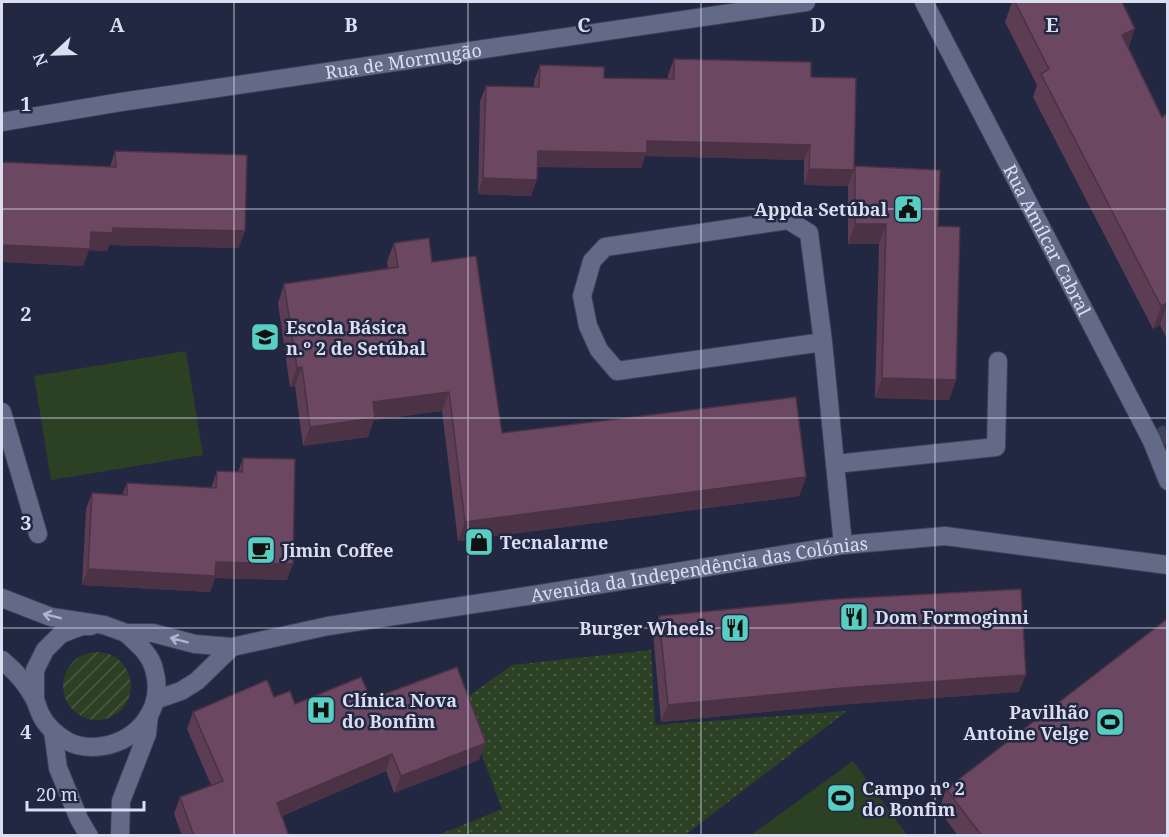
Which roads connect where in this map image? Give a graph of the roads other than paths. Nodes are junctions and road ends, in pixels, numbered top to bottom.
1 (806, 2) edge
2 (924, 2) edge
3 (2, 122) edge
4 (823, 342) junction
5 (998, 361) dead end
6 (2, 412) edge
7 (835, 464) junction
8 (1167, 482) edge
9 (38, 534) dead end
10 (843, 545) junction
11 (1167, 565) edge
12 (2, 598) edge
13 (104, 625) junction
14 (126, 633) junction
15 (232, 647) junction
16 (2, 660) edge
17 (35, 699) junction
18 (152, 708) junction
19 (53, 731) junction
20 (119, 832) edge
21 (89, 836) edge

1 - 3 street, Rua de Mormugão
2 - 8 street, Rua Amílcar Cabral
4 - 4 street
4 - 7 street
5 - 7 street
6 - 9 street
7 - 10 street
10 - 11 street, Avenida da Independência das Colónias
10 - 15 street, Avenida da Independência das Colónias
13 -> 12 street
13 - 14 street
13 - 17 street
15 -> 14 street
14 - 18 street
15 - 18 street
16 - 17 street
17 - 19 street
18 - 19 street
18 - 20 street
19 - 21 street

